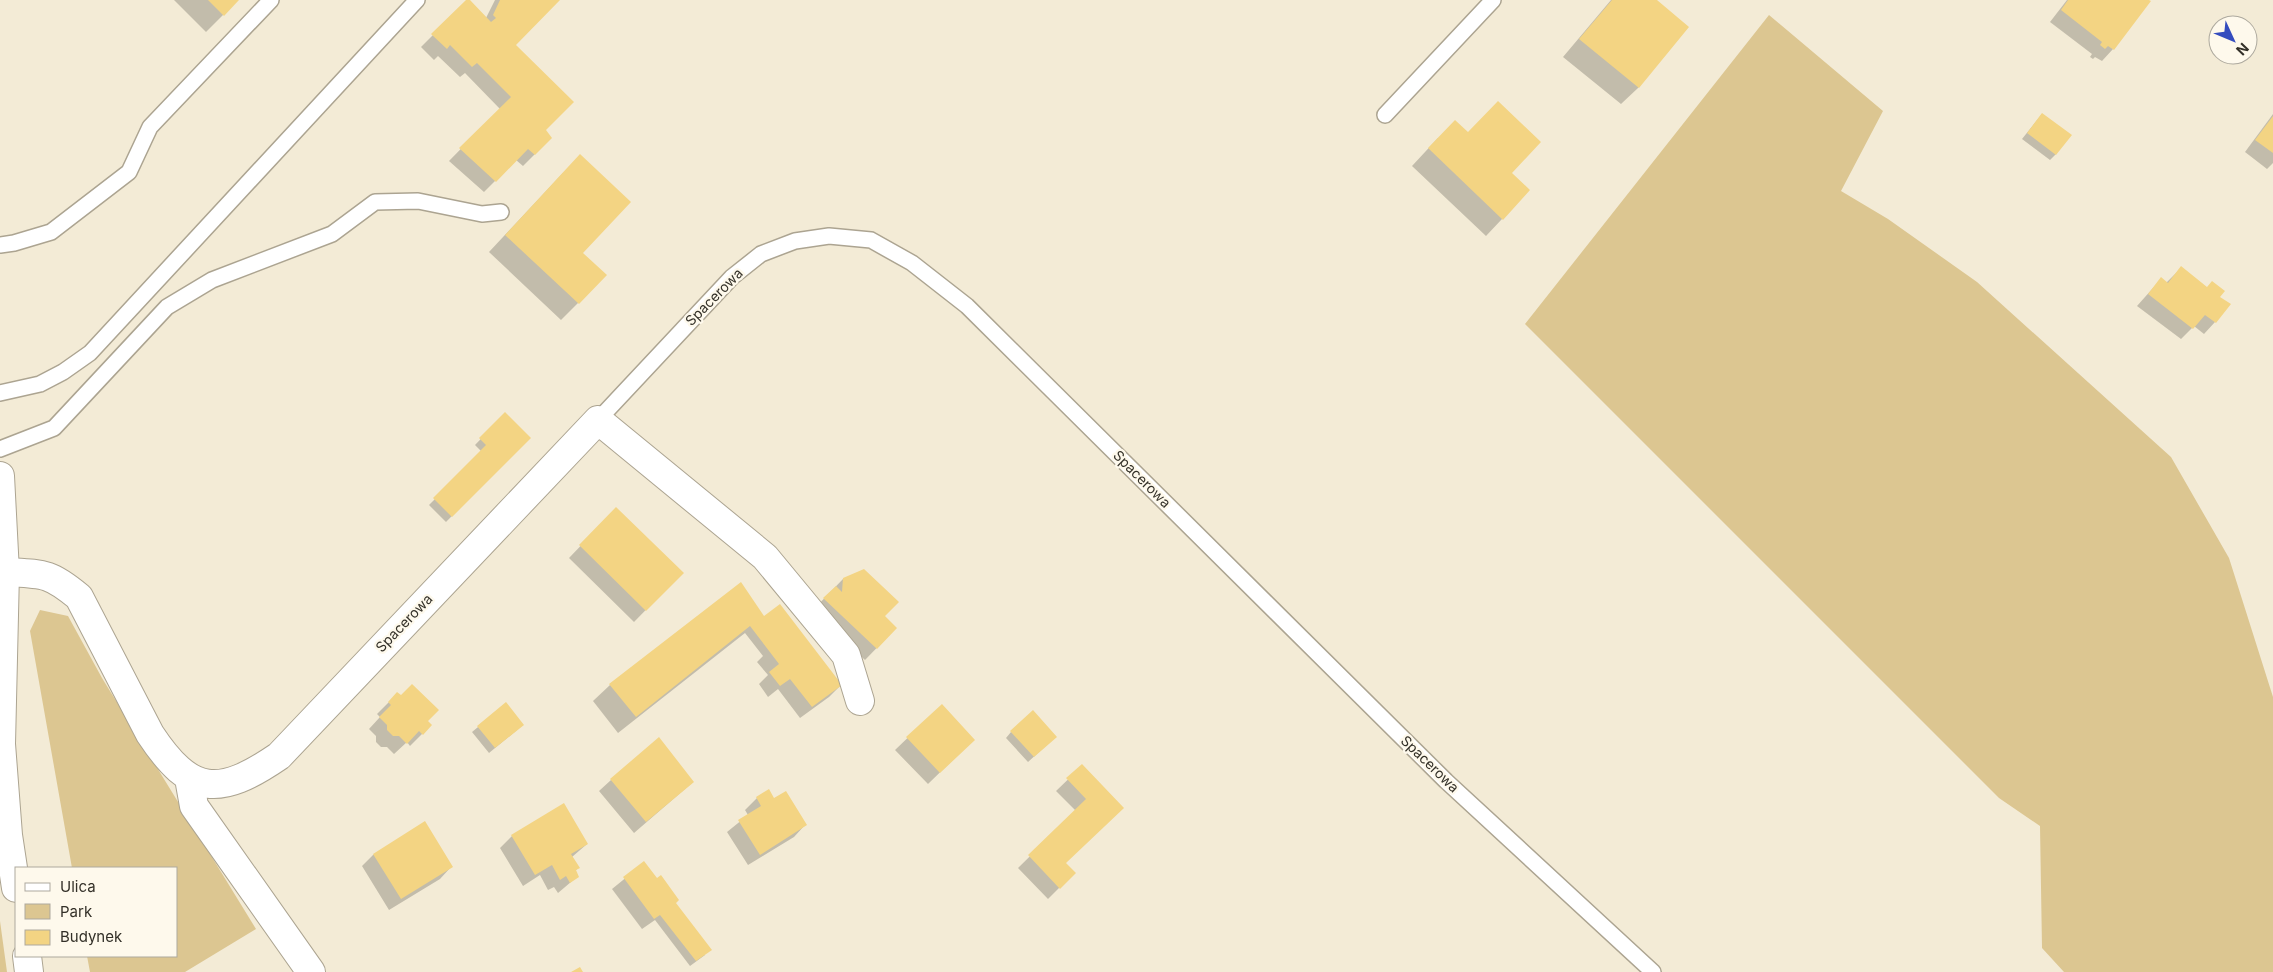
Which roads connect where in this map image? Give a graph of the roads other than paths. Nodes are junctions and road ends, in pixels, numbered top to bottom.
1 (271, 0) edge
2 (417, 0) edge
3 (1493, 0) edge
4 (1385, 115) dead end
5 (501, 212) dead end
6 (0, 245) edge
7 (0, 393) edge
8 (598, 420) junction
9 (0, 450) edge
10 (0, 476) edge
11 (5, 572) junction
12 (860, 701) dead end
13 (189, 778) junction
14 (15, 881) edge
15 (27, 957) edge
16 (30, 972) edge
17 (311, 972) edge
18 (1652, 972) edge

1 - 6 lane
2 - 7 lane
3 - 4 lane
5 - 9 lane
8 - 12 street
8 - 13 street, Spacerowa
8 - 18 lane, Spacerowa
10 - 11 street
11 - 13 street, Spacerowa
11 - 14 street
13 - 17 street
15 - 16 street

